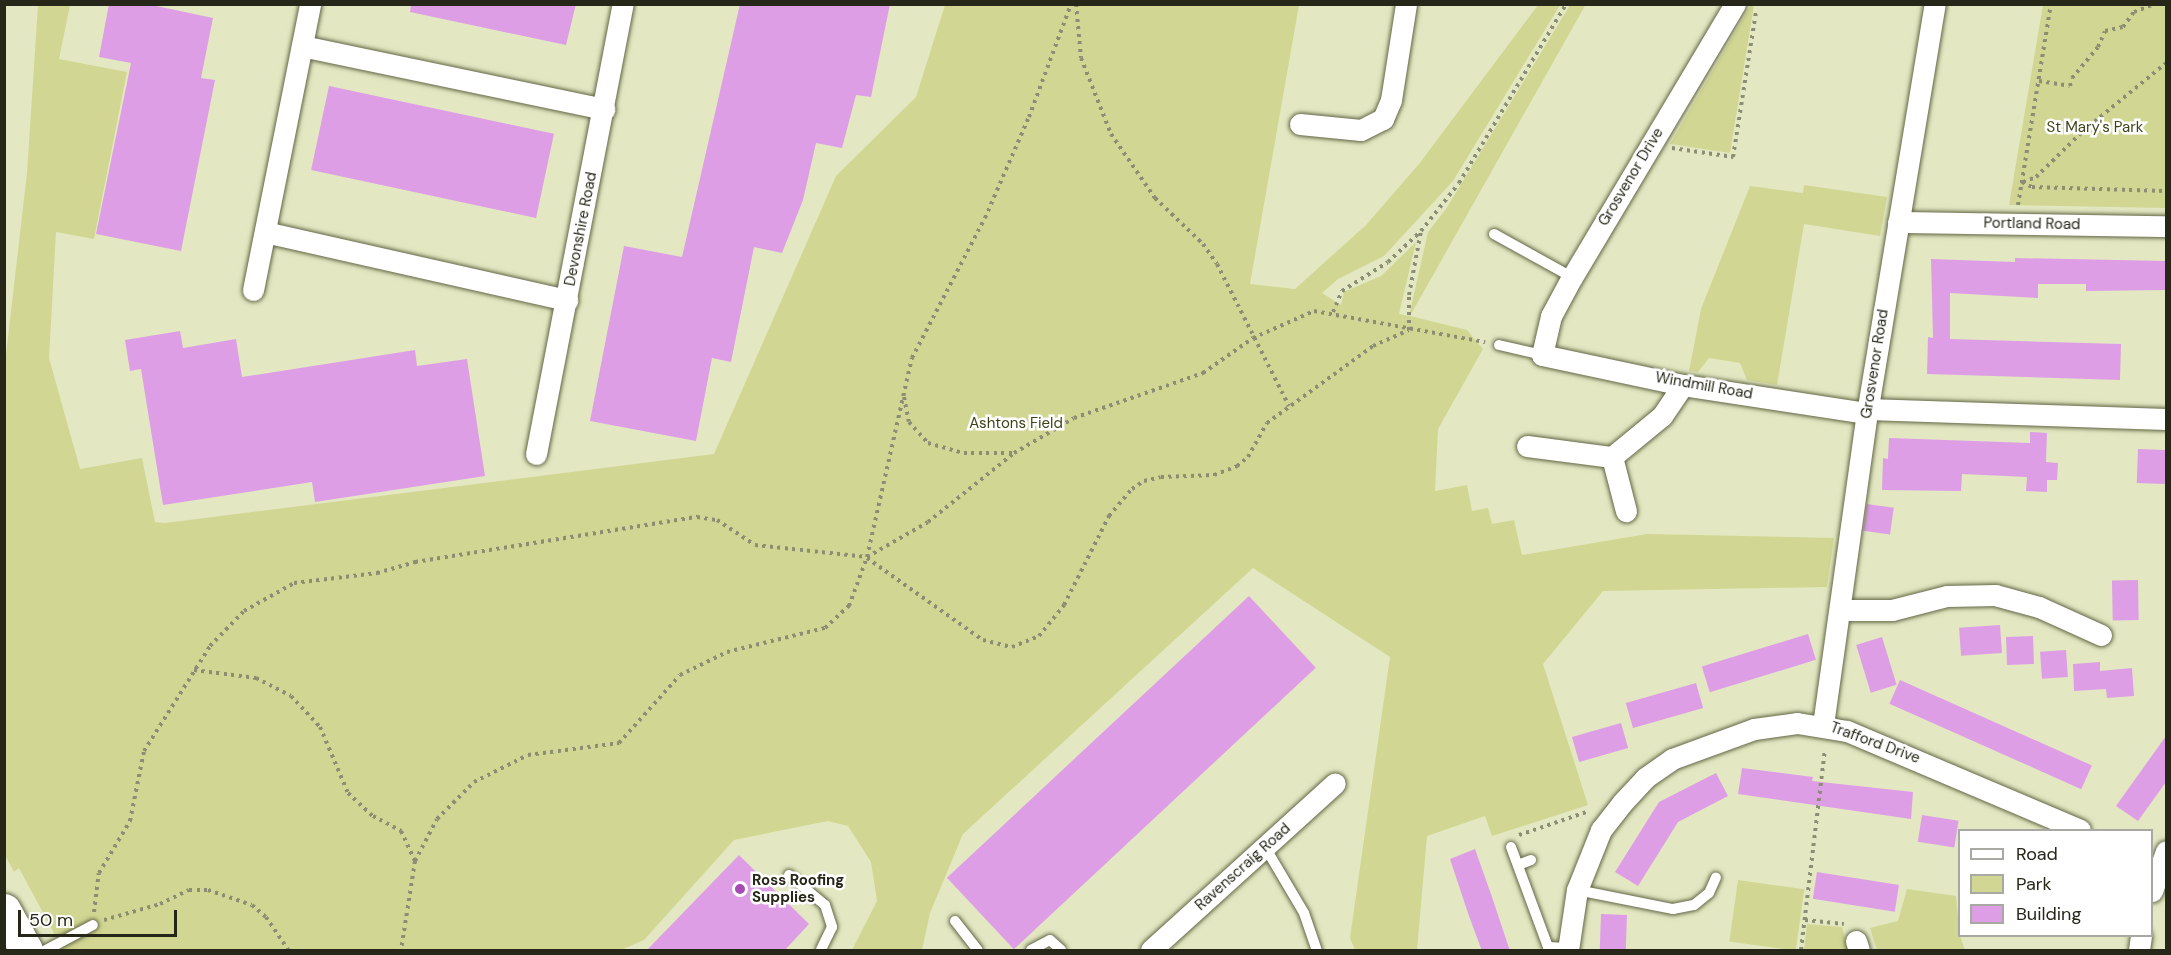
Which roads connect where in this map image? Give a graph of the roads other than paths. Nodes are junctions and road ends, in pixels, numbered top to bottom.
1 (310, 4) edge
2 (623, 4) edge
3 (1406, 4) edge
4 (1735, 4) edge
5 (1935, 4) edge
6 (302, 46) junction
7 (604, 109) junction
8 (1313, 132) dead end
9 (1898, 222) junction
10 (2166, 226) edge
11 (265, 232) junction
12 (1494, 234) dead end
13 (1572, 277) junction
14 (253, 290) dead end
15 (567, 300) junction
16 (1499, 345) road end
17 (1542, 355) junction
18 (1683, 385) junction
19 (1867, 411) junction
20 (2166, 419) edge
21 (1524, 444) dead end
22 (536, 454) dead end
23 (1612, 457) junction
24 (1626, 511) dead end
25 (1840, 610) junction
26 (2101, 635) dead end
27 (1826, 725) junction
28 (1335, 783) dead end
29 (2076, 829) edge
30 (1264, 847) junction
31 (1512, 847) road end
32 (1531, 860) dead end
33 (2159, 860) edge
34 (1518, 866) junction
35 (789, 875) dead end
36 (1716, 877) dead end
37 (2153, 883) edge
38 (1577, 890) junction
39 (4, 910) edge
40 (955, 921) dead end
41 (93, 925) road end
42 (1568, 949) edge
43 (26, 951) edge
44 (46, 951) edge
45 (821, 951) edge
46 (978, 951) edge
47 (1031, 951) edge
48 (1061, 951) edge
49 (1151, 951) edge
50 (1317, 951) edge

1 - 6 street
2 - 7 street, Devonshire Road
3 - 8 street
4 - 13 street, Grosvenor Drive
5 - 9 street, Grosvenor Road
6 - 7 street
6 - 11 street
7 - 15 street, Devonshire Road
9 - 10 street, Portland Road
9 - 19 street, Grosvenor Road
11 - 14 street
11 - 15 street
12 - 13 lane
13 - 17 street, Grosvenor Drive
15 - 22 street, Devonshire Road
16 - 17 lane
17 - 18 street, Windmill Road
18 - 19 street, Windmill Road
18 - 23 street
19 - 20 street, Windmill Road
19 - 25 street, Grosvenor Road
21 - 23 street
23 - 24 street
25 - 26 street
25 - 27 street, Grosvenor Road
27 - 29 street, Trafford Drive
27 - 38 street, Trafford Drive
28 - 30 street, Ravenscraig Road
30 - 49 street, Ravenscraig Road
30 - 50 lane
31 - 34 lane
32 - 34 lane
33 - 37 street
34 - 42 lane
35 - 45 lane
36 - 38 lane
38 - 42 street, Trafford Drive
39 - 43 main road
40 - 46 lane
41 - 44 lane
47 - 48 lane

